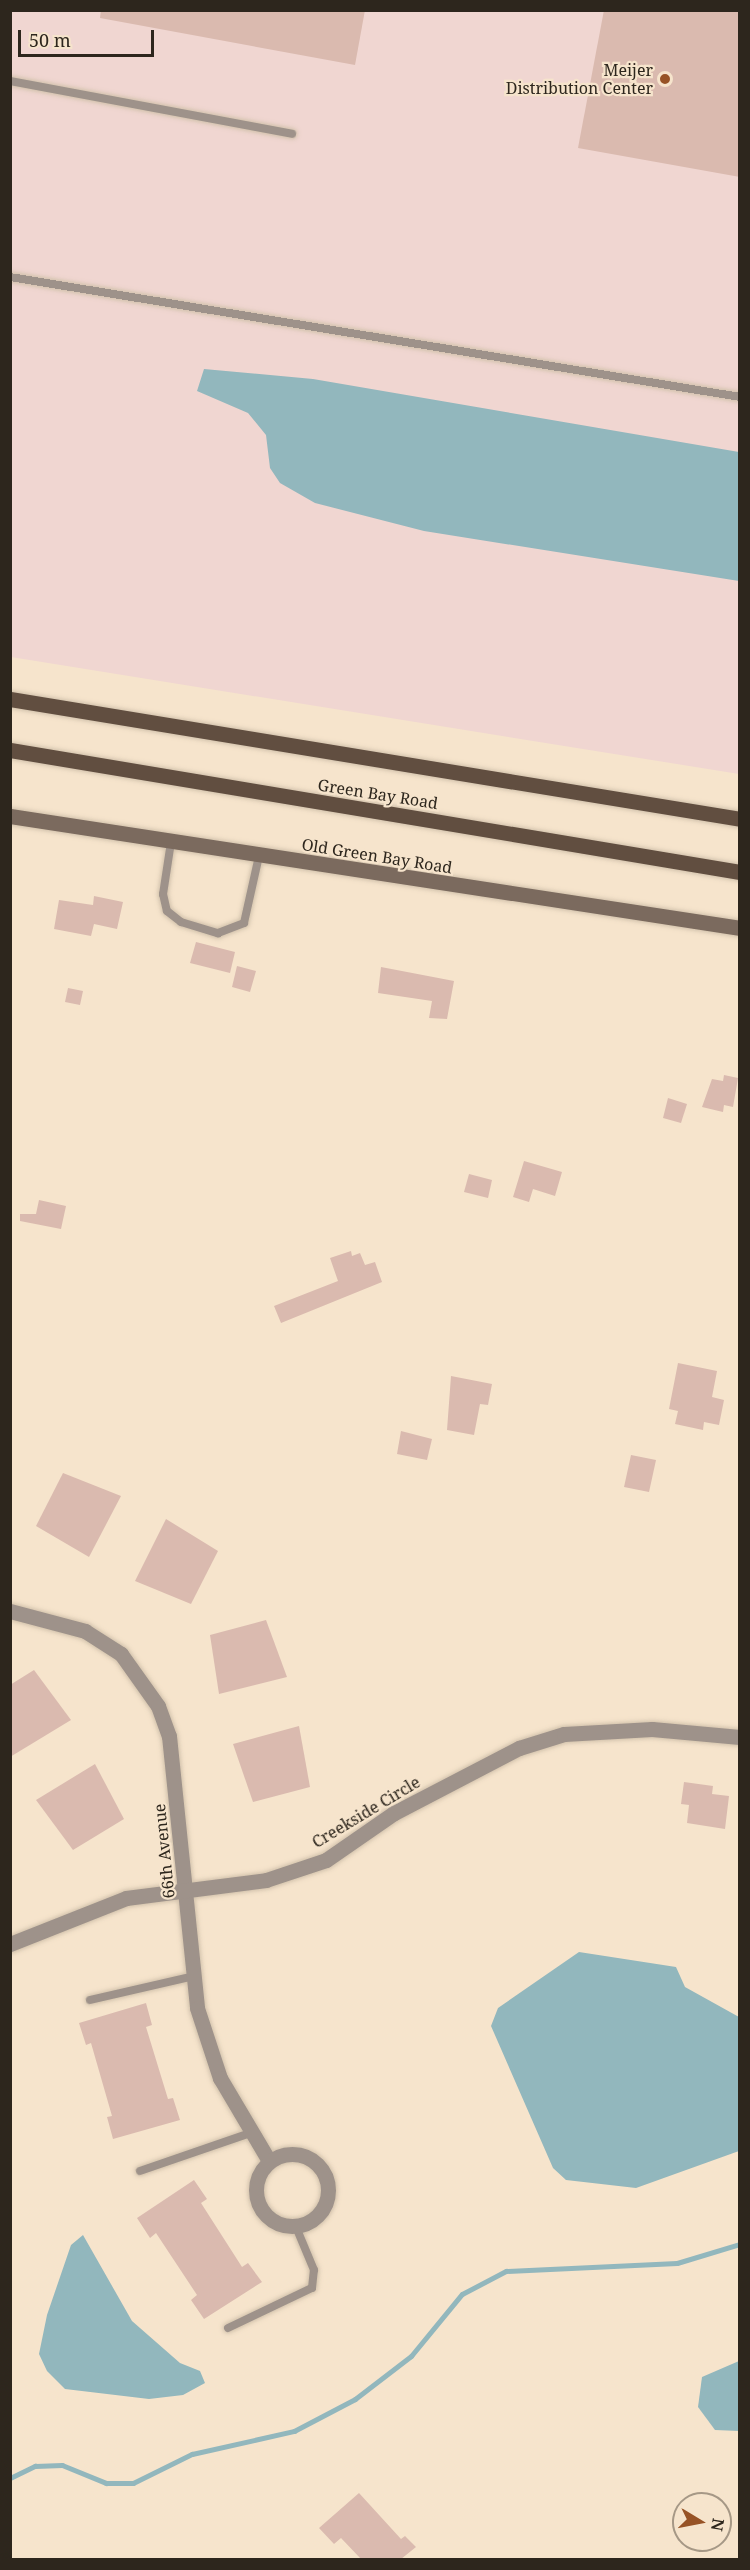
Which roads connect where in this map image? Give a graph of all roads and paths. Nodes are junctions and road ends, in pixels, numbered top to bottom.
1 (10, 81) edge
2 (292, 134) dead end
3 (10, 277) edge
4 (740, 397) edge
5 (10, 699) edge
6 (10, 750) edge
7 (10, 816) edge
8 (740, 819) edge
9 (171, 842) junction
10 (259, 856) junction
11 (740, 872) edge
12 (740, 928) edge
13 (10, 1611) edge
14 (740, 1737) edge
15 (185, 1888) junction
16 (10, 1944) edge
17 (194, 1976) junction
18 (90, 2000) dead end
19 (253, 2132) junction
20 (269, 2161) junction
21 (140, 2171) dead end
22 (296, 2227) junction
23 (228, 2328) dead end

1 - 2 lane
3 - 4 lane
5 - 8 main road, Green Bay Road
6 - 11 main road, Green Bay Road
7 - 9 street, Old Green Bay Road
9 - 10 street, Old Green Bay Road
9 - 10 lane
10 - 12 street, Old Green Bay Road
13 - 15 street, 66th Avenue
14 - 15 street, Creekside Circle
15 - 16 street, Creekside Circle
15 - 17 street, 66th Avenue
17 - 18 lane
17 - 19 street, 66th Avenue
19 - 20 street, 66th Avenue
19 - 21 lane
20 - 22 street
20 - 22 street
22 - 23 lane

